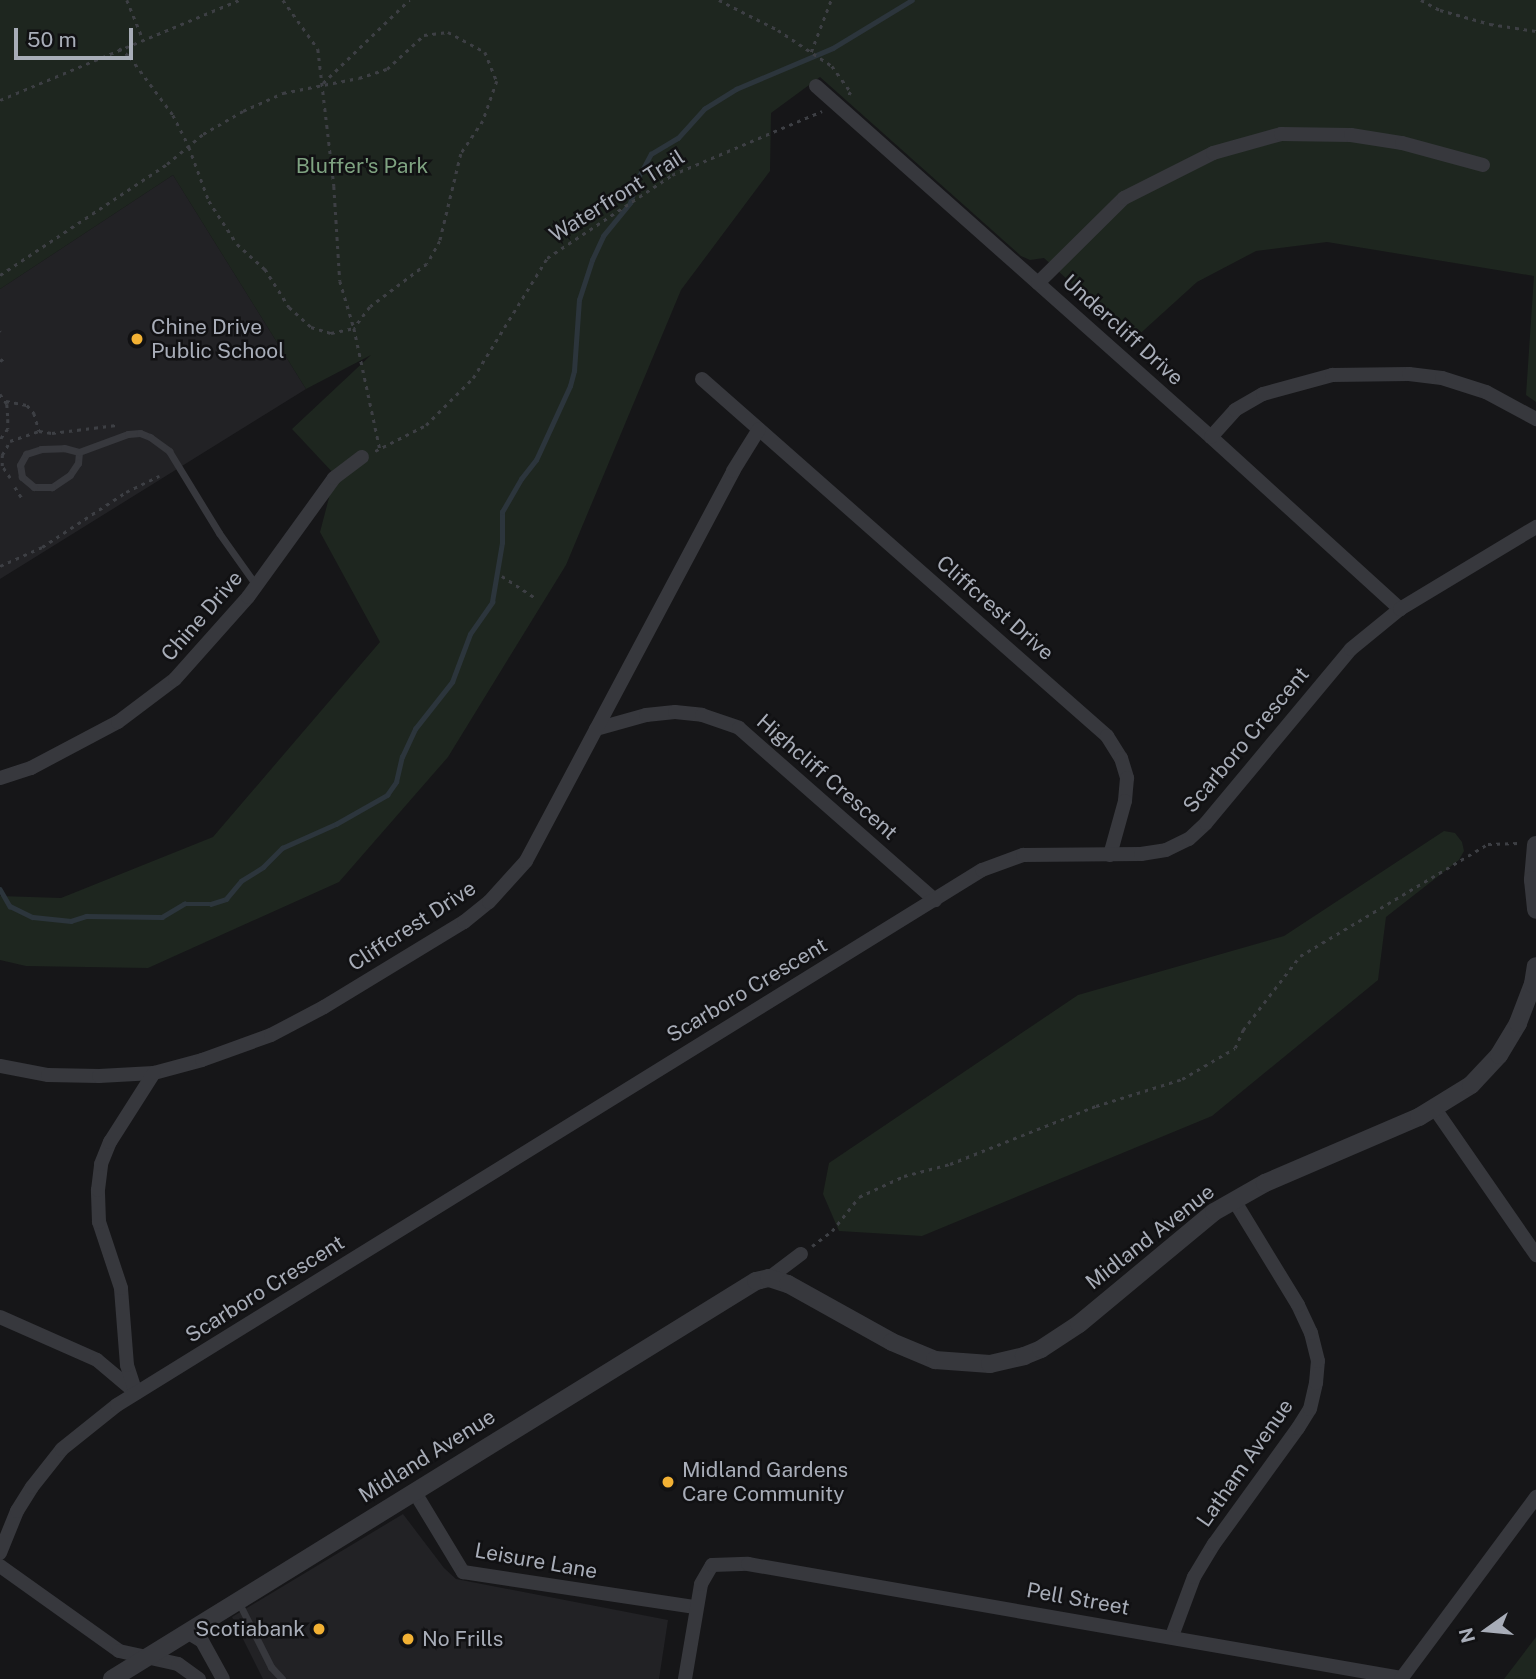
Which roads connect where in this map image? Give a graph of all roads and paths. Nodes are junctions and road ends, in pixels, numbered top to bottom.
1 (127, 0) edge
2 (239, 0) edge
3 (283, 0) edge
4 (409, 0) edge
5 (719, 0) edge
6 (831, 0) edge
7 (1421, 0) edge
8 (1536, 31) edge
9 (143, 39) junction
10 (119, 48) junction
11 (811, 52) junction
12 (322, 84) junction
13 (816, 86) dead end
14 (0, 100) edge
15 (839, 105) junction
16 (189, 147) junction
17 (1483, 165) dead end
18 (0, 275) edge
19 (1038, 283) junction
20 (354, 328) junction
21 (702, 379) dead end
22 (0, 394) edge
23 (6, 401) junction
24 (1536, 419) edge
25 (122, 425) dead end
26 (760, 429) junction
27 (39, 431) junction
28 (1211, 437) junction
29 (0, 440) edge
30 (79, 452) junction
31 (362, 457) dead end
32 (1, 459) edge
33 (1, 467) edge
34 (159, 476) dead end
35 (22, 498) dead end
36 (1536, 527) edge
37 (0, 566) edge
38 (502, 576) dead end
39 (257, 585) junction
40 (537, 599) dead end
41 (1400, 609) junction
42 (596, 729) junction
43 (0, 778) edge
44 (1530, 844) edge
45 (1110, 855) junction
46 (935, 900) junction
47 (1536, 910) edge
48 (1536, 966) edge
49 (0, 1066) edge
50 (154, 1073) junction
51 (1435, 1109) junction
52 (1234, 1200) junction
53 (801, 1254) joint
54 (1536, 1255) edge
55 (769, 1278) junction
56 (0, 1317) edge
57 (136, 1393) junction
58 (414, 1491) junction
59 (1536, 1497) edge
60 (0, 1553) edge
61 (0, 1566) edge
62 (237, 1601) junction
63 (695, 1607) junction
64 (187, 1632) junction
65 (1172, 1636) junction
66 (148, 1657) junction
67 (112, 1679) edge
68 (199, 1679) edge
69 (223, 1679) edge
70 (282, 1679) edge
71 (685, 1679) edge
72 (1401, 1679) edge

1 - 9 path
2 - 9 path
3 - 12 path
4 - 12 path
5 - 11 path
6 - 11 path
7 - 8 path
9 - 10 path
10 - 14 path
10 - 16 path
11 - 15 path
12 - 16 path
12 - 20 path
12 - 20 path
13 - 15 street, Undercliff Drive
15 - 19 street, Undercliff Drive
15 - 20 path, Waterfront Trail
16 - 18 path
16 - 20 path
17 - 19 street
19 - 28 street, Undercliff Drive
21 - 26 street, Cliffcrest Drive
22 - 23 path
23 - 27 path
23 - 29 path
24 - 28 street
25 - 27 path
26 - 42 street, Cliffcrest Drive
26 - 45 street, Cliffcrest Drive
27 - 32 path
28 - 41 street, Undercliff Drive
30 - 30 lane
30 - 39 lane
31 - 39 street, Chine Drive
32 - 33 path
33 - 35 path
34 - 37 path
36 - 41 street, Scarboro Crescent
38 - 40 path
39 - 43 street, Chine Drive
41 - 45 street, Scarboro Crescent
42 - 46 street, Highcliff Crescent
42 - 50 street, Cliffcrest Drive
44 - 47 street
44 - 53 path
45 - 46 street, Scarboro Crescent
46 - 57 street, Scarboro Crescent
48 - 51 street, Midland Avenue
49 - 50 street, Cliffcrest Drive
50 - 57 street
51 - 52 street, Midland Avenue
51 - 54 street
52 - 55 street, Midland Avenue
52 - 65 street, Latham Avenue
53 - 55 street, Midland Avenue
55 - 58 street, Midland Avenue
56 - 57 street
57 - 60 street, Scarboro Crescent
58 - 62 street, Midland Avenue
58 - 63 street, Leisure Lane
59 - 72 street
61 - 66 street
62 - 64 street, Midland Avenue
62 - 70 lane
63 - 65 street, Pell Street
63 - 71 street
64 - 66 street, Midland Avenue
64 - 69 street
65 - 72 street, Pell Street
66 - 67 street, Midland Avenue
66 - 68 street

